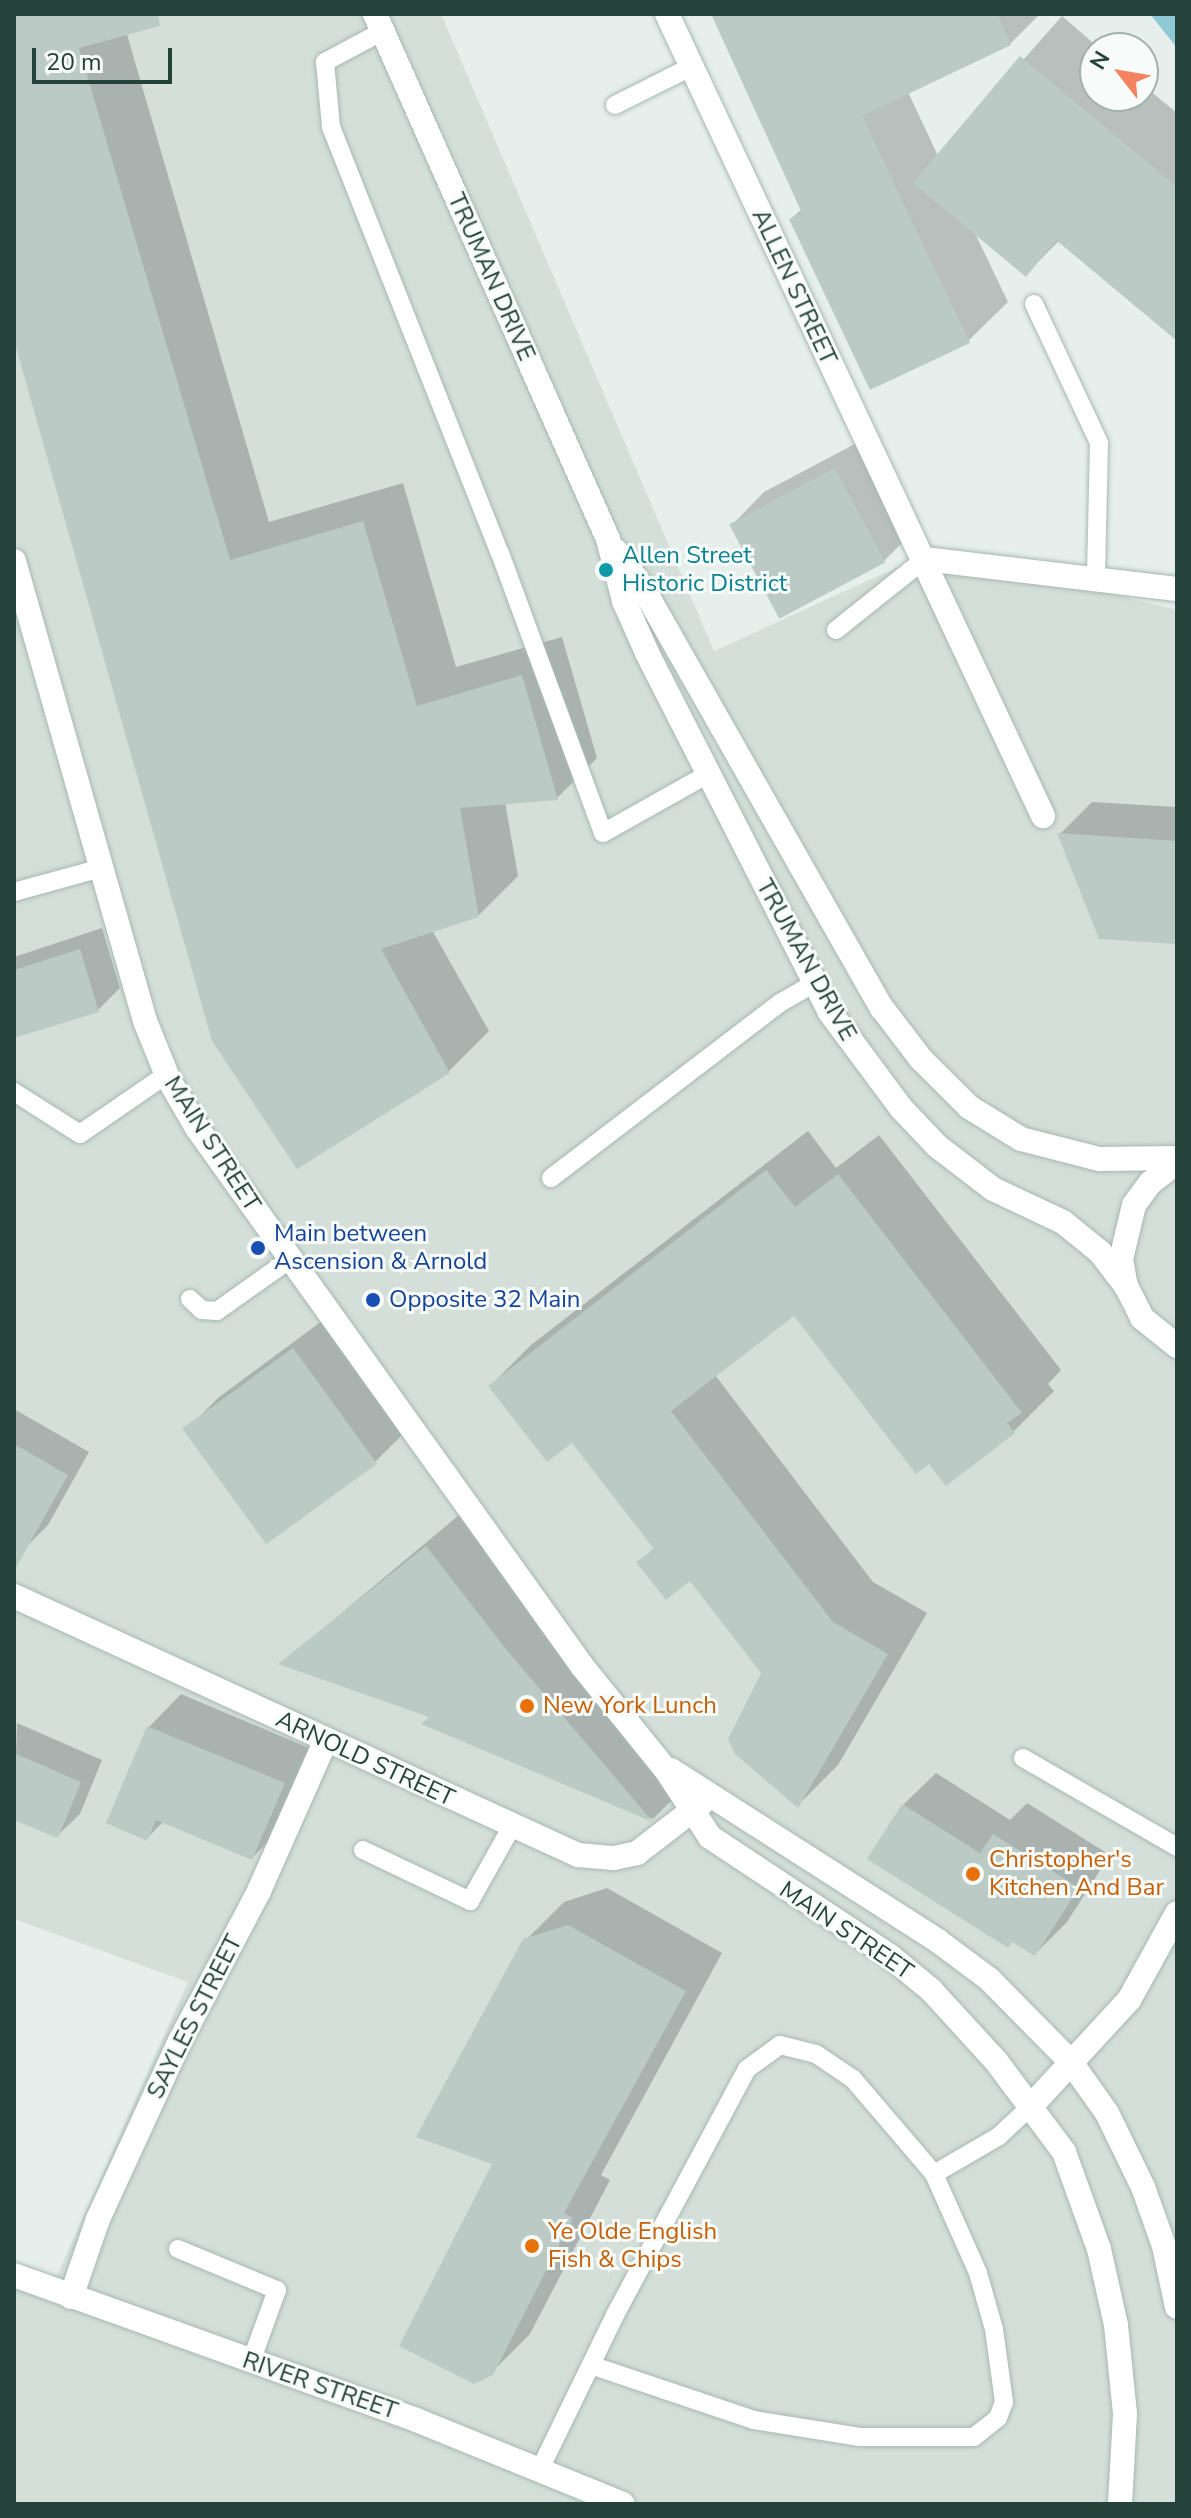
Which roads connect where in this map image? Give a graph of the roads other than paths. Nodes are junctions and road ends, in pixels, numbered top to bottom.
1 (667, 14) edge
2 (379, 22) edge
3 (691, 67) junction
4 (615, 105) dead end
5 (1034, 304) dead end
6 (608, 539) junction
7 (925, 559) junction
8 (14, 561) edge
9 (1096, 578) junction
10 (1177, 589) edge
11 (836, 630) dead end
12 (708, 774) junction
13 (1043, 816) dead end
14 (101, 868) junction
15 (14, 892) edge
16 (813, 984) junction
17 (167, 1074) junction
18 (14, 1092) edge
19 (1177, 1160) edge
20 (551, 1178) dead end
21 (289, 1260) junction
22 (1126, 1286) junction
23 (190, 1299) dead end
24 (1174, 1348) edge
25 (14, 1596) edge
26 (326, 1740) junction
27 (1023, 1758) dead end
28 (700, 1804) junction
29 (511, 1828) junction
30 (1177, 1847) edge
31 (363, 1850) dead end
32 (1177, 1913) edge
33 (1070, 2061) junction
34 (1032, 2105) junction
35 (934, 2174) junction
36 (178, 2249) dead end
37 (16, 2280) edge
38 (71, 2297) junction
39 (1177, 2307) edge
40 (251, 2362) junction
41 (591, 2365) junction
42 (540, 2469) junction
43 (623, 2504) edge
44 (1120, 2504) edge

1 - 3 main road, ALLEN STREET
2 - 6 main road, TRUMAN DRIVE
2 - 12 lane
3 - 4 lane
3 - 7 main road, ALLEN STREET
5 - 9 lane
6 - 12 main road, TRUMAN DRIVE
6 - 19 main road, TRUMAN DRIVE
7 - 9 main road
7 - 11 lane
7 - 13 main road, ALLEN STREET
8 - 14 main road, MAIN STREET
9 - 10 main road
12 - 16 main road, TRUMAN DRIVE
14 - 15 lane
14 - 17 main road, MAIN STREET
16 - 20 lane
16 - 22 main road, TRUMAN DRIVE
17 - 18 lane
17 - 21 main road, MAIN STREET
19 - 22 main road
21 - 23 lane
21 - 28 main road, MAIN STREET
22 - 24 main road, TRUMAN DRIVE
25 - 26 main road, ARNOLD STREET
26 - 29 main road, ARNOLD STREET
26 - 38 main road, SAYLES STREET
27 - 30 lane
28 - 29 main road, ARNOLD STREET
28 - 33 main road, MAIN STREET
28 - 34 main road, MAIN STREET
29 - 31 lane
32 - 33 main road
33 - 34 main road
33 - 39 main road, MAIN STREET
34 - 35 lane
34 - 44 main road, MAIN STREET
35 - 41 lane
35 - 41 lane
36 - 40 lane
37 - 38 main road, RIVER STREET
38 - 40 main road, RIVER STREET
40 - 42 main road, RIVER STREET
41 - 42 lane
42 - 43 main road, RIVER STREET

